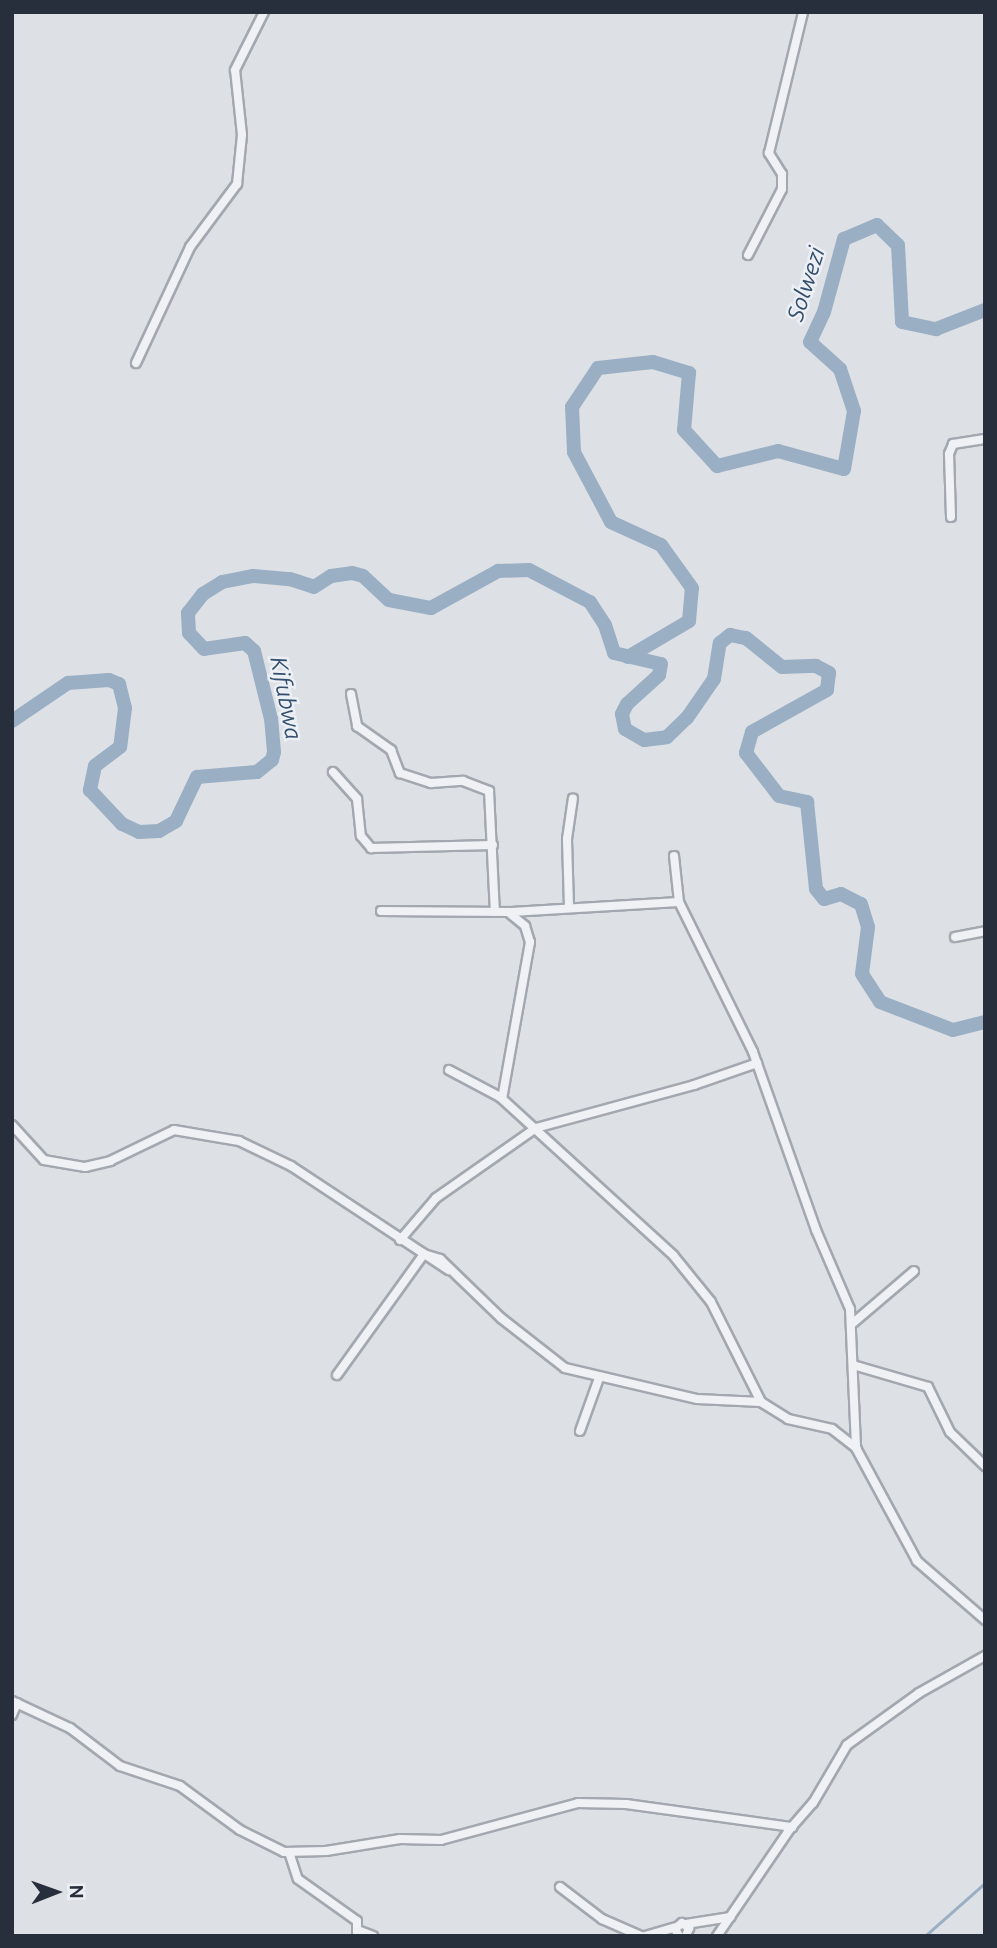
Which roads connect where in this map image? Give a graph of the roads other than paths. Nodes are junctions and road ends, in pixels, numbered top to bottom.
1 (264, 12) edge
2 (803, 12) edge
3 (748, 255) dead end
4 (136, 363) dead end
5 (985, 439) edge
6 (951, 517) dead end
7 (351, 694) dead end
8 (333, 772) dead end
9 (573, 798) dead end
10 (493, 845) junction
11 (674, 856) dead end
12 (679, 902) junction
13 (569, 907) junction
14 (381, 911) dead end
15 (495, 912) junction
16 (508, 912) junction
17 (985, 930) edge
18 (955, 937) dead end
19 (757, 1063) junction
20 (449, 1070) dead end
21 (502, 1099) junction
22 (12, 1125) edge
23 (536, 1128) junction
24 (400, 1240) junction
25 (424, 1254) junction
26 (914, 1271) dead end
27 (853, 1324) junction
28 (853, 1365) junction
29 (337, 1375) dead end
30 (599, 1378) junction
31 (761, 1402) junction
32 (580, 1432) dead end
33 (856, 1448) junction
34 (985, 1466) edge
35 (985, 1620) edge
36 (985, 1656) edge
37 (15, 1702) edge
38 (12, 1716) edge
39 (792, 1827) junction
40 (289, 1853) junction
41 (560, 1886) dead end
42 (730, 1917) junction
43 (686, 1924) junction
44 (677, 1931) edge
45 (358, 1933) edge
46 (373, 1936) edge
47 (643, 1936) edge
48 (686, 1936) edge
49 (717, 1936) edge

1 - 4 street
2 - 3 street
5 - 6 street
7 - 10 street
8 - 10 street
9 - 13 street
10 - 15 street
11 - 12 street
12 - 13 street
12 - 19 street
13 - 16 street
14 - 15 street
15 - 16 street
16 - 21 street
17 - 18 street
19 - 23 street
19 - 27 street
20 - 21 street
21 - 23 street
22 - 24 street
23 - 24 street
23 - 31 street
24 - 25 street
25 - 29 street
25 - 30 street
26 - 27 street
27 - 28 street
28 - 33 street
28 - 34 street
30 - 31 street
30 - 32 street
31 - 33 street
33 - 35 street
36 - 39 street
37 - 38 street
37 - 40 street
39 - 40 street
39 - 42 street
40 - 45 street
41 - 47 street
42 - 43 street
42 - 49 street
43 - 44 street
43 - 48 street
44 - 47 street
45 - 46 street

